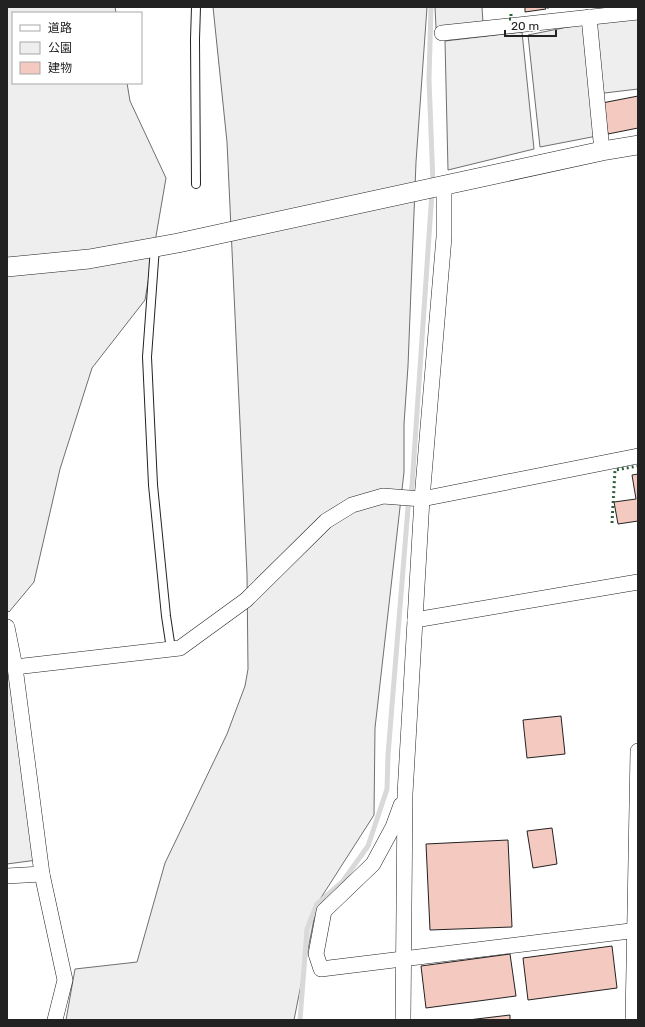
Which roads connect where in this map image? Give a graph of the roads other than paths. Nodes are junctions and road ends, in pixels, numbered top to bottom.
1 (196, 7) edge
2 (638, 12) edge
3 (589, 17) junction
4 (442, 33) dead end
5 (638, 146) edge
6 (602, 151) junction
7 (196, 184) dead end
8 (443, 186) junction
9 (155, 247) junction
10 (7, 267) edge
11 (638, 456) edge
12 (422, 499) junction
13 (638, 582) edge
14 (415, 620) junction
15 (7, 627) edge
16 (171, 649) junction
17 (15, 667) junction
18 (638, 751) edge
19 (405, 794) junction
20 (42, 874) junction
21 (7, 876) edge
22 (636, 930) edge
23 (404, 959) junction
24 (55, 1020) edge
25 (403, 1020) edge
26 (633, 1020) edge

1 - 7 lane
2 - 3 street
3 - 4 street
3 - 6 street
5 - 6 street
6 - 8 street
8 - 9 street
8 - 12 street
9 - 10 street
9 - 16 lane
11 - 12 street
12 - 14 street
12 - 16 street
13 - 14 street
14 - 19 street
15 - 17 street
16 - 17 street
17 - 20 street
18 - 22 street
19 - 23 street
19 - 23 street
20 - 21 street
20 - 24 street
22 - 23 street
22 - 26 street
23 - 25 street

